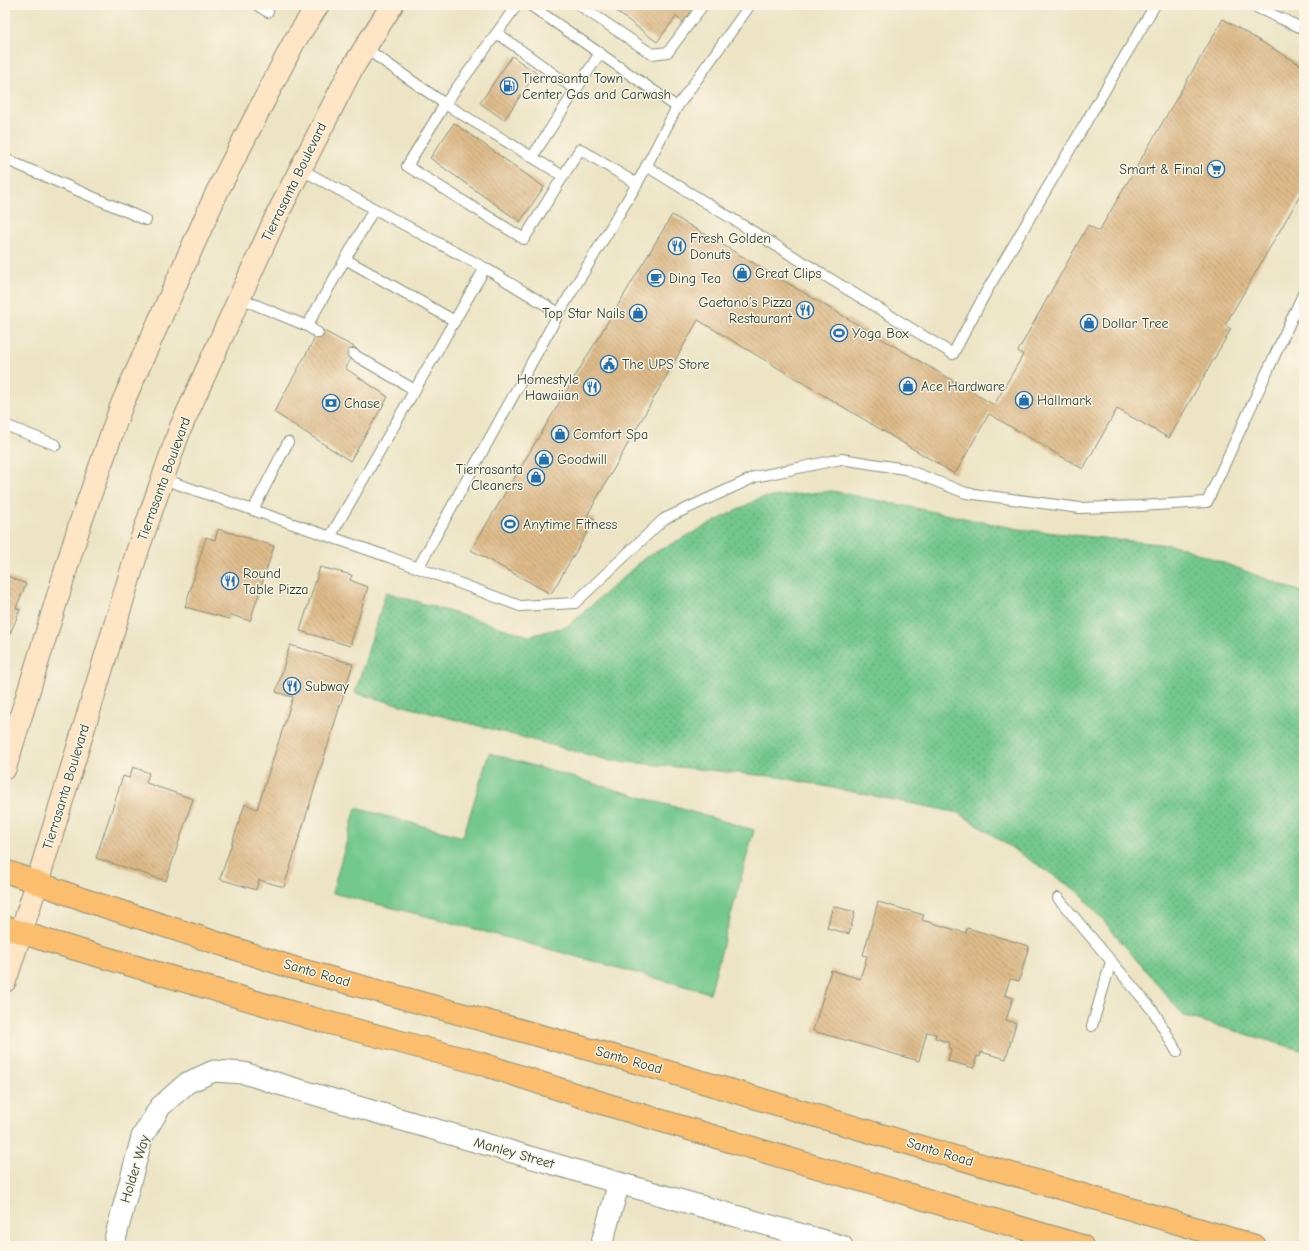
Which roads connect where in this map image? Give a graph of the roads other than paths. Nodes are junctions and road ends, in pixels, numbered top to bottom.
1 (257, 5) edge
2 (318, 5) edge
3 (392, 5) edge
4 (517, 5) edge
5 (530, 5) edge
6 (579, 5) edge
7 (703, 5) edge
8 (750, 5) edge
9 (1155, 5) edge
10 (1252, 5) edge
11 (268, 12) dead end
12 (1304, 29) edge
13 (497, 33) junction
14 (365, 48) junction
15 (600, 53) junction
16 (576, 90) junction
17 (445, 104) junction
18 (677, 107) junction
19 (532, 157) junction
20 (5, 159) edge
21 (646, 166) junction
22 (300, 170) junction
23 (563, 176) junction
24 (637, 184) junction
25 (374, 209) junction
26 (146, 220) dead end
27 (345, 259) junction
28 (485, 268) junction
29 (1304, 292) edge
30 (239, 298) junction
31 (559, 313) junction
32 (455, 321) junction
33 (307, 326) junction
34 (318, 333) dead end
35 (353, 354) dead end
36 (415, 390) junction
37 (5, 425) edge
38 (288, 442) dead end
39 (56, 445) dead end
40 (163, 479) junction
41 (253, 510) junction
42 (330, 537) junction
43 (418, 568) junction
44 (5, 768) edge
45 (5, 871) edge
46 (37, 883) junction
47 (1058, 898) dead end
48 (13, 930) edge
49 (1111, 962) junction
50 (5, 981) edge
51 (1092, 1026) dead end
52 (1178, 1052) dead end
53 (187, 1083) joint
54 (619, 1183) junction
55 (115, 1246) edge
56 (601, 1246) edge
57 (842, 1246) edge
58 (1082, 1246) edge
59 (1255, 1246) edge

1 - 11 lane
2 - 44 main road
3 - 14 main road, Tierrasanta Boulevard
4 - 13 lane
5 - 15 lane
6 - 7 lane
8 - 18 lane
9 - 21 lane
10 - 12 lane
13 - 16 lane
13 - 17 lane
14 - 17 lane
14 - 22 main road, Tierrasanta Boulevard
15 - 16 lane
15 - 18 lane
16 - 19 lane
17 - 19 lane
17 - 23 lane
18 - 21 lane
19 - 23 lane
20 - 26 lane
21 - 24 lane
22 - 25 lane
22 - 30 main road, Tierrasanta Boulevard
23 - 24 lane
24 - 31 lane
25 - 27 lane
25 - 28 lane
27 - 32 lane
27 - 33 lane
28 - 31 lane
28 - 32 lane
29 - 43 lane
30 - 33 lane
30 - 40 main road, Tierrasanta Boulevard
31 - 43 lane
32 - 36 lane
33 - 34 lane
35 - 36 lane
36 - 42 lane
37 - 39 lane
38 - 41 lane
40 - 41 lane
40 - 46 main road, Tierrasanta Boulevard
41 - 42 lane
42 - 43 lane
45 - 46 main road, Santo Road
46 - 48 main road, Tierrasanta Boulevard
46 - 59 main road, Santo Road
47 - 49 lane
48 - 50 main road, Tierrasanta Boulevard
48 - 58 main road
49 - 51 lane
49 - 52 lane
53 - 54 street, Manley Street
53 - 55 street, Holder Way
54 - 56 street
54 - 57 street, Manley Street

